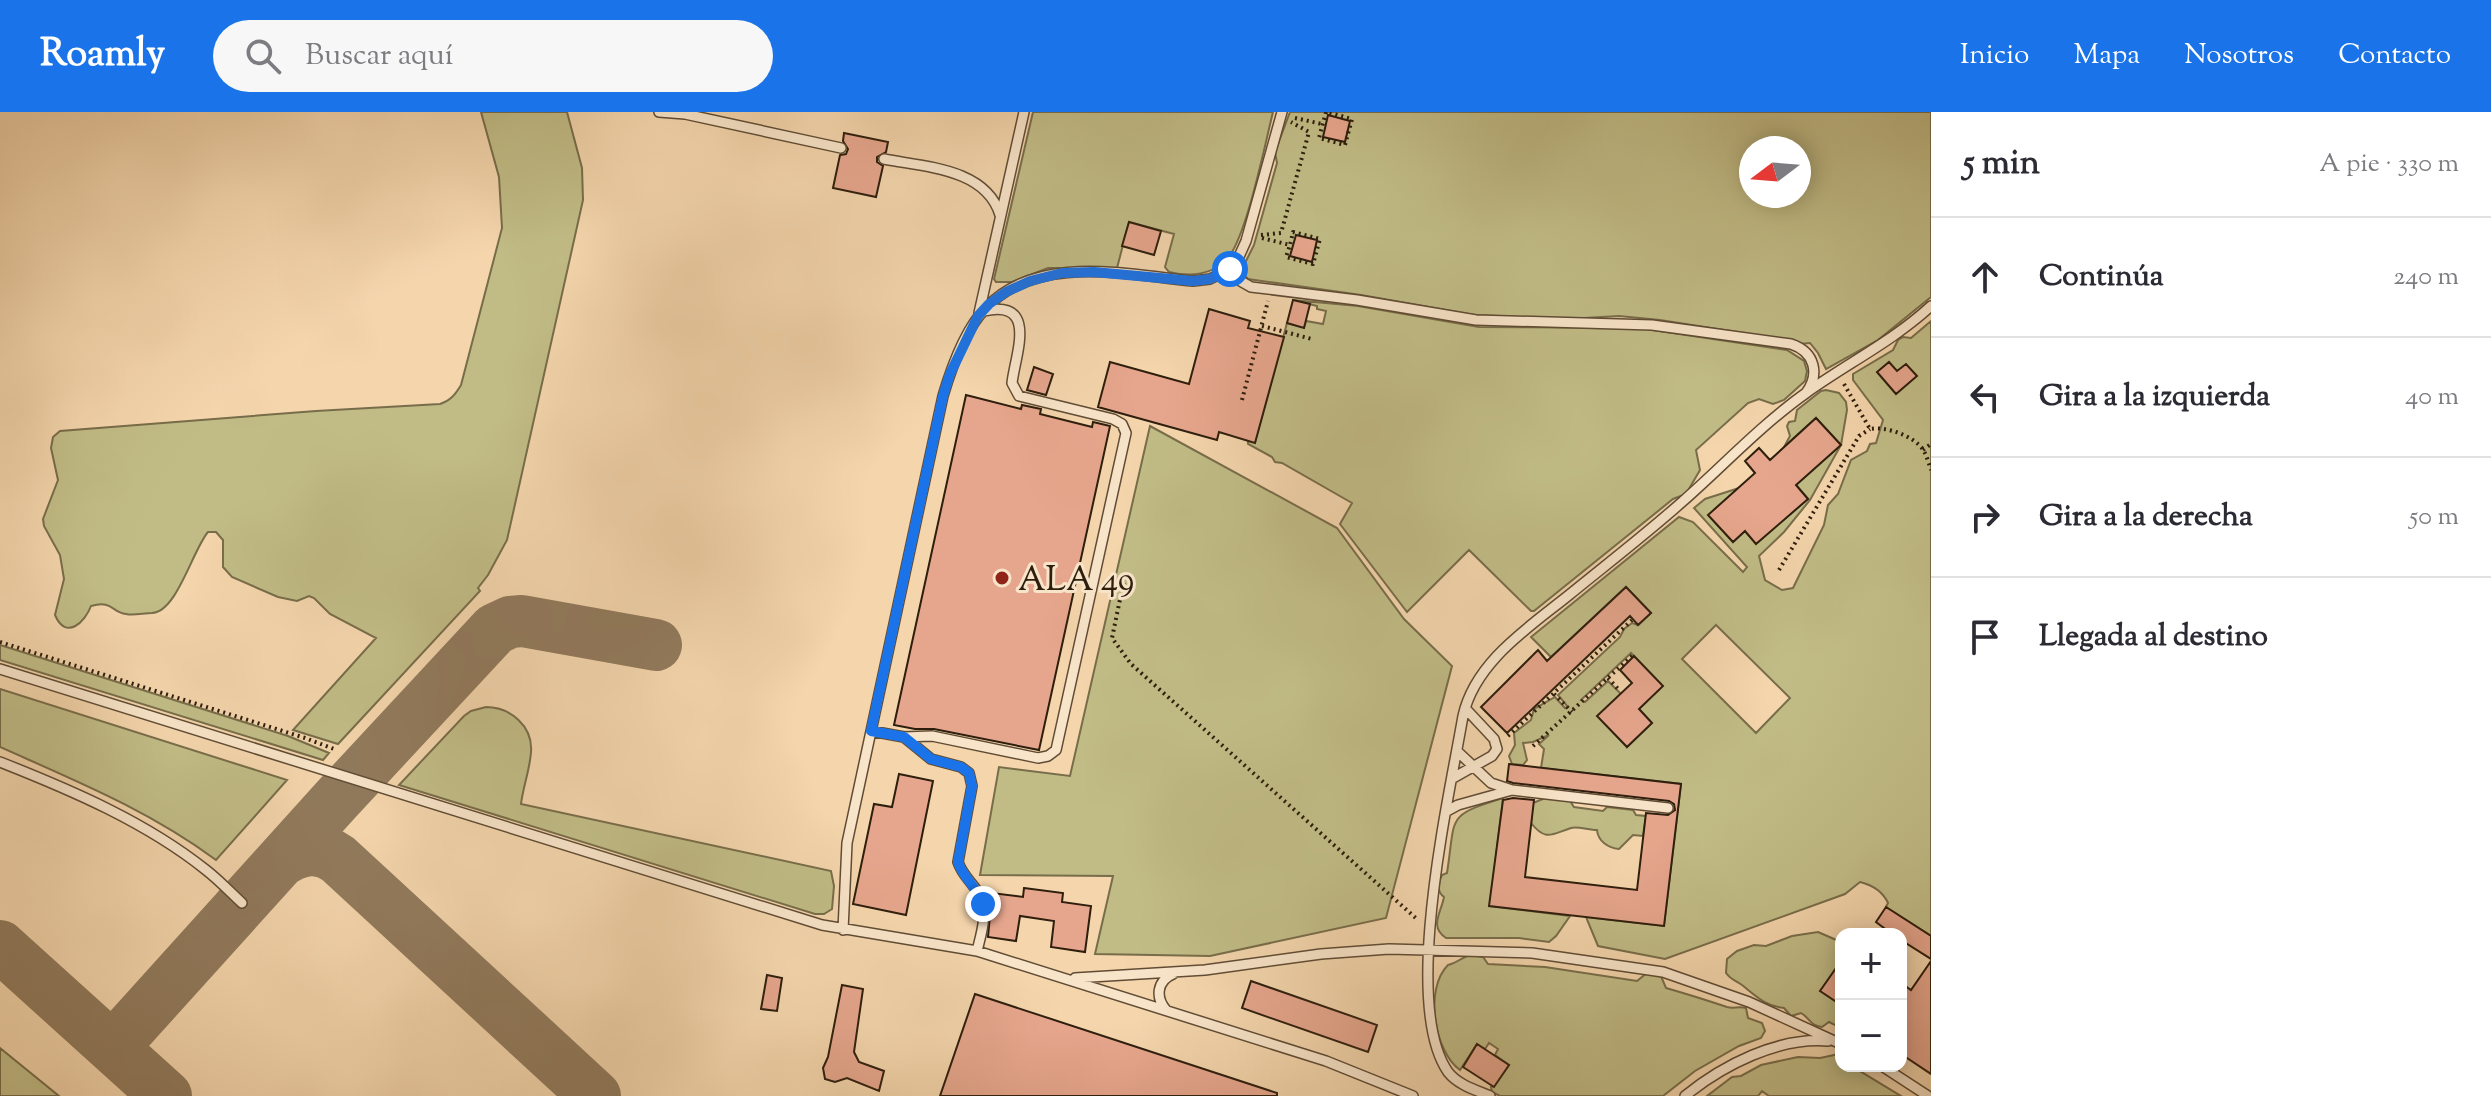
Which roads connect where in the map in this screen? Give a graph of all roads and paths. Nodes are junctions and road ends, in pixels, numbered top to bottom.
1 (659, 112) edge
2 (1024, 112) edge
3 (1327, 112) edge
4 (1282, 113) edge
5 (1291, 122) dead end
6 (1323, 125) junction
7 (841, 148) dead end
8 (884, 159) dead end
9 (1000, 219) junction
10 (1248, 234) junction
11 (1261, 236) junction
12 (1290, 245) junction
13 (1257, 249) dead end
14 (1230, 269) junction
15 (1271, 289) junction
16 (1931, 306) edge
17 (980, 314) junction
18 (1262, 326) junction
19 (1312, 339) dead end
20 (1838, 373) junction
21 (1806, 393) junction
22 (1242, 400) dead end
23 (1870, 429) junction
24 (1931, 444) edge
25 (1923, 450) junction
26 (1931, 470) edge
27 (1779, 570) dead end
28 (1095, 575) junction
29 (1632, 620) dead end
30 (0, 642) edge
31 (1633, 655) dead end
32 (0, 669) edge
33 (1608, 678) junction
34 (1620, 691) dead end
35 (1554, 694) junction
36 (1465, 708) junction
37 (1572, 712) junction
38 (871, 731) junction
39 (904, 737) junction
40 (1503, 741) dead end
41 (1533, 746) dead end
42 (334, 749) dead end
43 (1457, 751) junction
44 (0, 762) edge
45 (1474, 766) junction
46 (1453, 778) junction
47 (1512, 790) junction
48 (1668, 808) dead end
49 (1447, 811) junction
50 (242, 903) dead end
51 (1429, 929) junction
52 (843, 930) junction
53 (1427, 949) junction
54 (977, 951) junction
55 (1177, 973) junction
56 (1068, 978) junction
57 (1166, 1010) junction
58 (1835, 1040) edge
59 (1835, 1042) edge
60 (1891, 1072) edge
61 (1413, 1096) edge
62 (1490, 1096) edge
63 (1685, 1096) edge
64 (1928, 1096) edge

1 - 7 lane
2 - 9 lane
3 - 6 path
3 - 6 path
4 - 6 path
4 - 10 lane
5 - 11 path
8 - 9 lane
9 - 17 lane
10 - 11 path
10 - 14 lane
11 - 12 path
11 - 13 path
12 - 12 path
14 - 15 lane
14 - 17 lane
15 - 18 path
15 - 21 lane
16 - 20 lane
17 - 28 lane
17 - 38 lane
18 - 19 path
18 - 22 path
20 - 21 lane
20 - 23 path
21 - 36 lane
23 - 25 path
23 - 27 path
24 - 25 path
25 - 26 path
28 - 39 lane
28 - 51 path
29 - 35 path
30 - 42 path
31 - 33 path
32 - 52 lane
33 - 34 path
33 - 37 path
35 - 37 path
35 - 40 path
36 - 43 lane
36 - 45 lane
37 - 41 path
38 - 39 lane
38 - 52 lane
39 - 54 lane
43 - 45 lane
43 - 46 lane
44 - 50 lane
45 - 46 lane
45 - 47 lane
46 - 49 lane
47 - 48 lane
47 - 49 lane
49 - 51 lane
51 - 53 lane
52 - 54 lane
53 - 55 lane
53 - 58 lane
53 - 62 lane
54 - 56 lane
55 - 56 lane
55 - 57 lane
56 - 57 lane
57 - 61 lane
59 - 63 lane
60 - 64 lane

